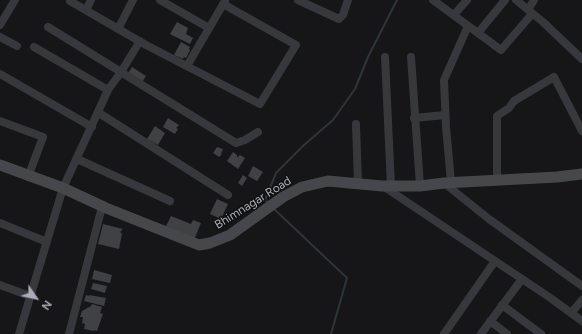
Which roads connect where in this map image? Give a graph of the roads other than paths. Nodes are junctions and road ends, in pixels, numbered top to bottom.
1 (15, 0) edge
2 (91, 0) edge
3 (133, 0) edge
4 (160, 0) edge
5 (298, 0) edge
6 (348, 0) edge
7 (433, 0) edge
8 (467, 0) edge
9 (505, 0) edge
10 (516, 0) edge
11 (534, 0) edge
12 (70, 1) edge
13 (224, 2) edge
14 (86, 10) junction
15 (530, 12) junction
16 (454, 15) junction
17 (0, 25) edge
18 (48, 26) dead end
19 (468, 26) junction
20 (209, 28) junction
21 (118, 29) junction
22 (478, 33) junction
23 (0, 37) edge
24 (140, 41) junction
25 (17, 46) dead end
26 (34, 47) dead end
27 (385, 57) dead end
28 (411, 57) dead end
29 (582, 59) edge
30 (187, 66) junction
31 (121, 72) junction
32 (0, 74) edge
33 (108, 90) junction
34 (99, 113) junction
35 (445, 115) junction
36 (414, 118) junction
37 (0, 121) edge
38 (356, 124) dead end
39 (92, 127) junction
40 (582, 130) edge
41 (258, 132) dead end
42 (77, 159) junction
43 (0, 165) edge
44 (582, 174) edge
45 (28, 177) junction
46 (497, 180) junction
47 (448, 183) junction
48 (358, 184) junction
49 (387, 186) junction
50 (420, 186) junction
51 (62, 188) junction
52 (228, 195) dead end
53 (170, 201) dead end
54 (102, 207) junction
55 (0, 223) edge
56 (47, 242) junction
57 (495, 261) junction
58 (522, 279) junction
59 (0, 285) edge
60 (582, 286) edge
61 (30, 296) junction
62 (582, 300) edge
63 (502, 305) junction
64 (571, 313) junction
65 (490, 321) junction
66 (582, 322) edge
67 (19, 334) edge
68 (69, 334) edge
69 (444, 334) edge
70 (481, 334) edge
71 (507, 334) edge
72 (541, 334) edge

1 - 17 street
2 - 14 street
3 - 21 street
4 - 20 street
5 - 6 street
7 - 16 street
8 - 16 street
9 - 22 street
10 - 15 street
11 - 15 street
12 - 14 street
13 - 20 street
13 - 30 street
14 - 21 street
15 - 22 street
15 - 29 street
16 - 19 street
18 - 31 street
19 - 22 street
19 - 35 street
20 - 30 street
21 - 24 street
23 - 25 street
24 - 30 street
24 - 31 street
26 - 33 street
27 - 49 street
28 - 36 street
31 - 33 street
31 - 41 street
32 - 39 street
33 - 34 street
34 - 39 street
34 - 52 street
35 - 36 street
35 - 47 street
36 - 50 street
37 - 45 street
38 - 48 street
39 - 42 street
40 - 46 street
42 - 51 street
42 - 53 street
43 - 45 street, Bhimnagar Road
44 - 46 street, Bhimnagar Road
45 - 51 street, Bhimnagar Road
46 - 47 street, Bhimnagar Road
47 - 50 street, Bhimnagar Road
47 - 60 street
48 - 49 street, Bhimnagar Road
48 - 54 street, Bhimnagar Road
49 - 50 street, Bhimnagar Road
49 - 57 street
51 - 54 street, Bhimnagar Road
51 - 56 street
54 - 68 street
55 - 56 street
56 - 61 street
57 - 58 street
57 - 69 street
58 - 63 street
58 - 64 street
59 - 61 street
61 - 67 street
62 - 64 street
63 - 65 street
63 - 72 street
64 - 66 street
65 - 70 street
65 - 71 street

